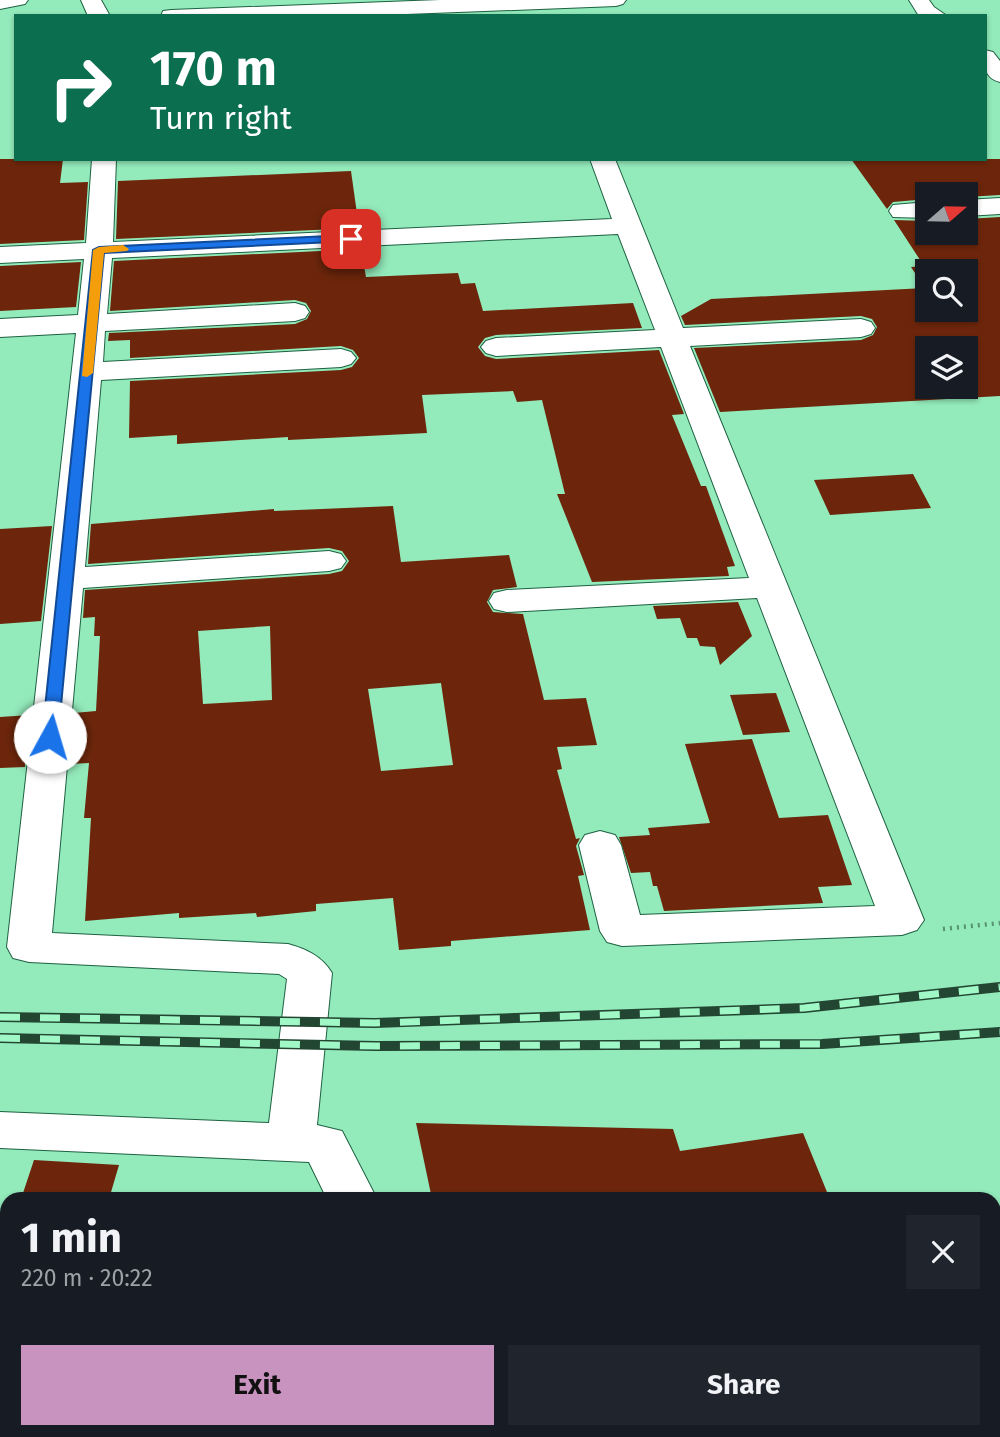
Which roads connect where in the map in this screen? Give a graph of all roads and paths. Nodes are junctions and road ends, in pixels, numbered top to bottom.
1 (19, 0) edge
2 (616, 0) edge
3 (919, 0) edge
4 (0, 3) edge
5 (540, 9) edge
6 (277, 14) edge
7 (933, 14) edge
8 (987, 59) edge
9 (1000, 75) edge
10 (104, 161) edge
11 (604, 161) edge
12 (1000, 206) edge
13 (978, 207) edge
14 (630, 226) junction
15 (99, 250) junction
16 (0, 255) edge
17 (295, 312) dead end
18 (92, 323) junction
19 (0, 328) edge
20 (861, 328) dead end
21 (674, 338) junction
22 (496, 347) dead end
23 (341, 358) dead end
24 (87, 372) junction
25 (329, 561) dead end
26 (66, 579) junction
27 (771, 587) junction
28 (507, 601) dead end
29 (600, 845) dead end
30 (902, 920) junction
31 (1000, 923) edge
32 (0, 1130) edge
33 (291, 1143) junction
34 (349, 1192) edge

1 - 4 street
2 - 5 street
3 - 7 street
5 - 6 street
8 - 9 street
10 - 15 street
11 - 14 street
12 - 13 street
14 - 15 street
14 - 21 street
15 - 16 street
15 - 18 street
17 - 18 street
18 - 19 street
18 - 24 street
20 - 21 street
21 - 22 street
21 - 27 street
23 - 24 street
24 - 26 street
25 - 26 street
26 - 33 street
27 - 28 street
27 - 30 street
29 - 30 street
30 - 31 path
32 - 33 street
33 - 34 street

